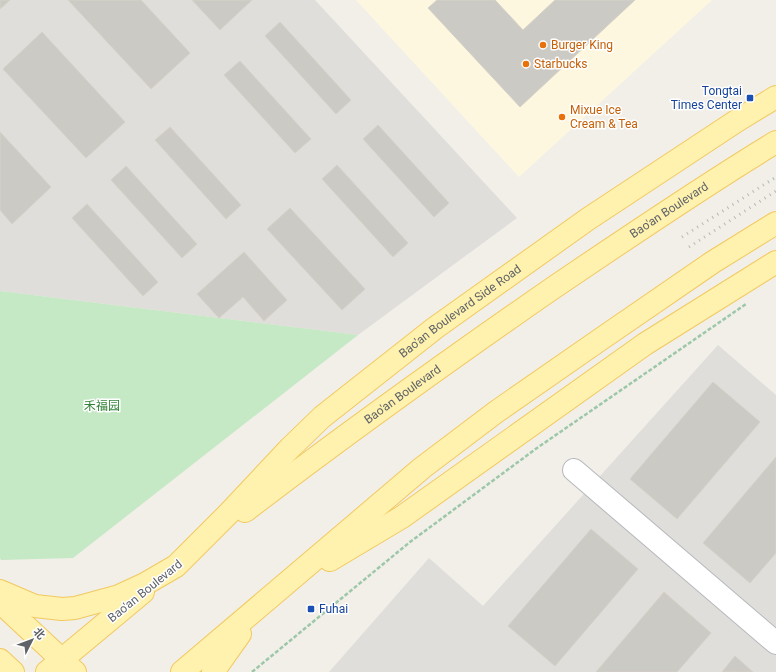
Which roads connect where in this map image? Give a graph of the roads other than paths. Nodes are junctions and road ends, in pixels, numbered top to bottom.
1 (776, 97) edge
2 (776, 142) edge
3 (776, 224) edge
4 (776, 262) edge
5 (574, 470) dead end
6 (176, 566) junction
7 (0, 591) edge
8 (278, 591) junction
9 (0, 602) edge
10 (776, 643) edge
11 (0, 660) edge
12 (61, 668) edge
13 (13, 672) edge
14 (182, 672) edge
15 (213, 672) edge

1 - 6 main road, Bao'an Boulevard Side Road
2 - 6 main road, Bao'an Boulevard
3 - 8 main road
4 - 8 main road
5 - 10 street
6 - 7 main road
6 - 12 main road, Bao'an Boulevard
8 - 14 main road
8 - 15 main road
9 - 12 main road
11 - 13 main road

